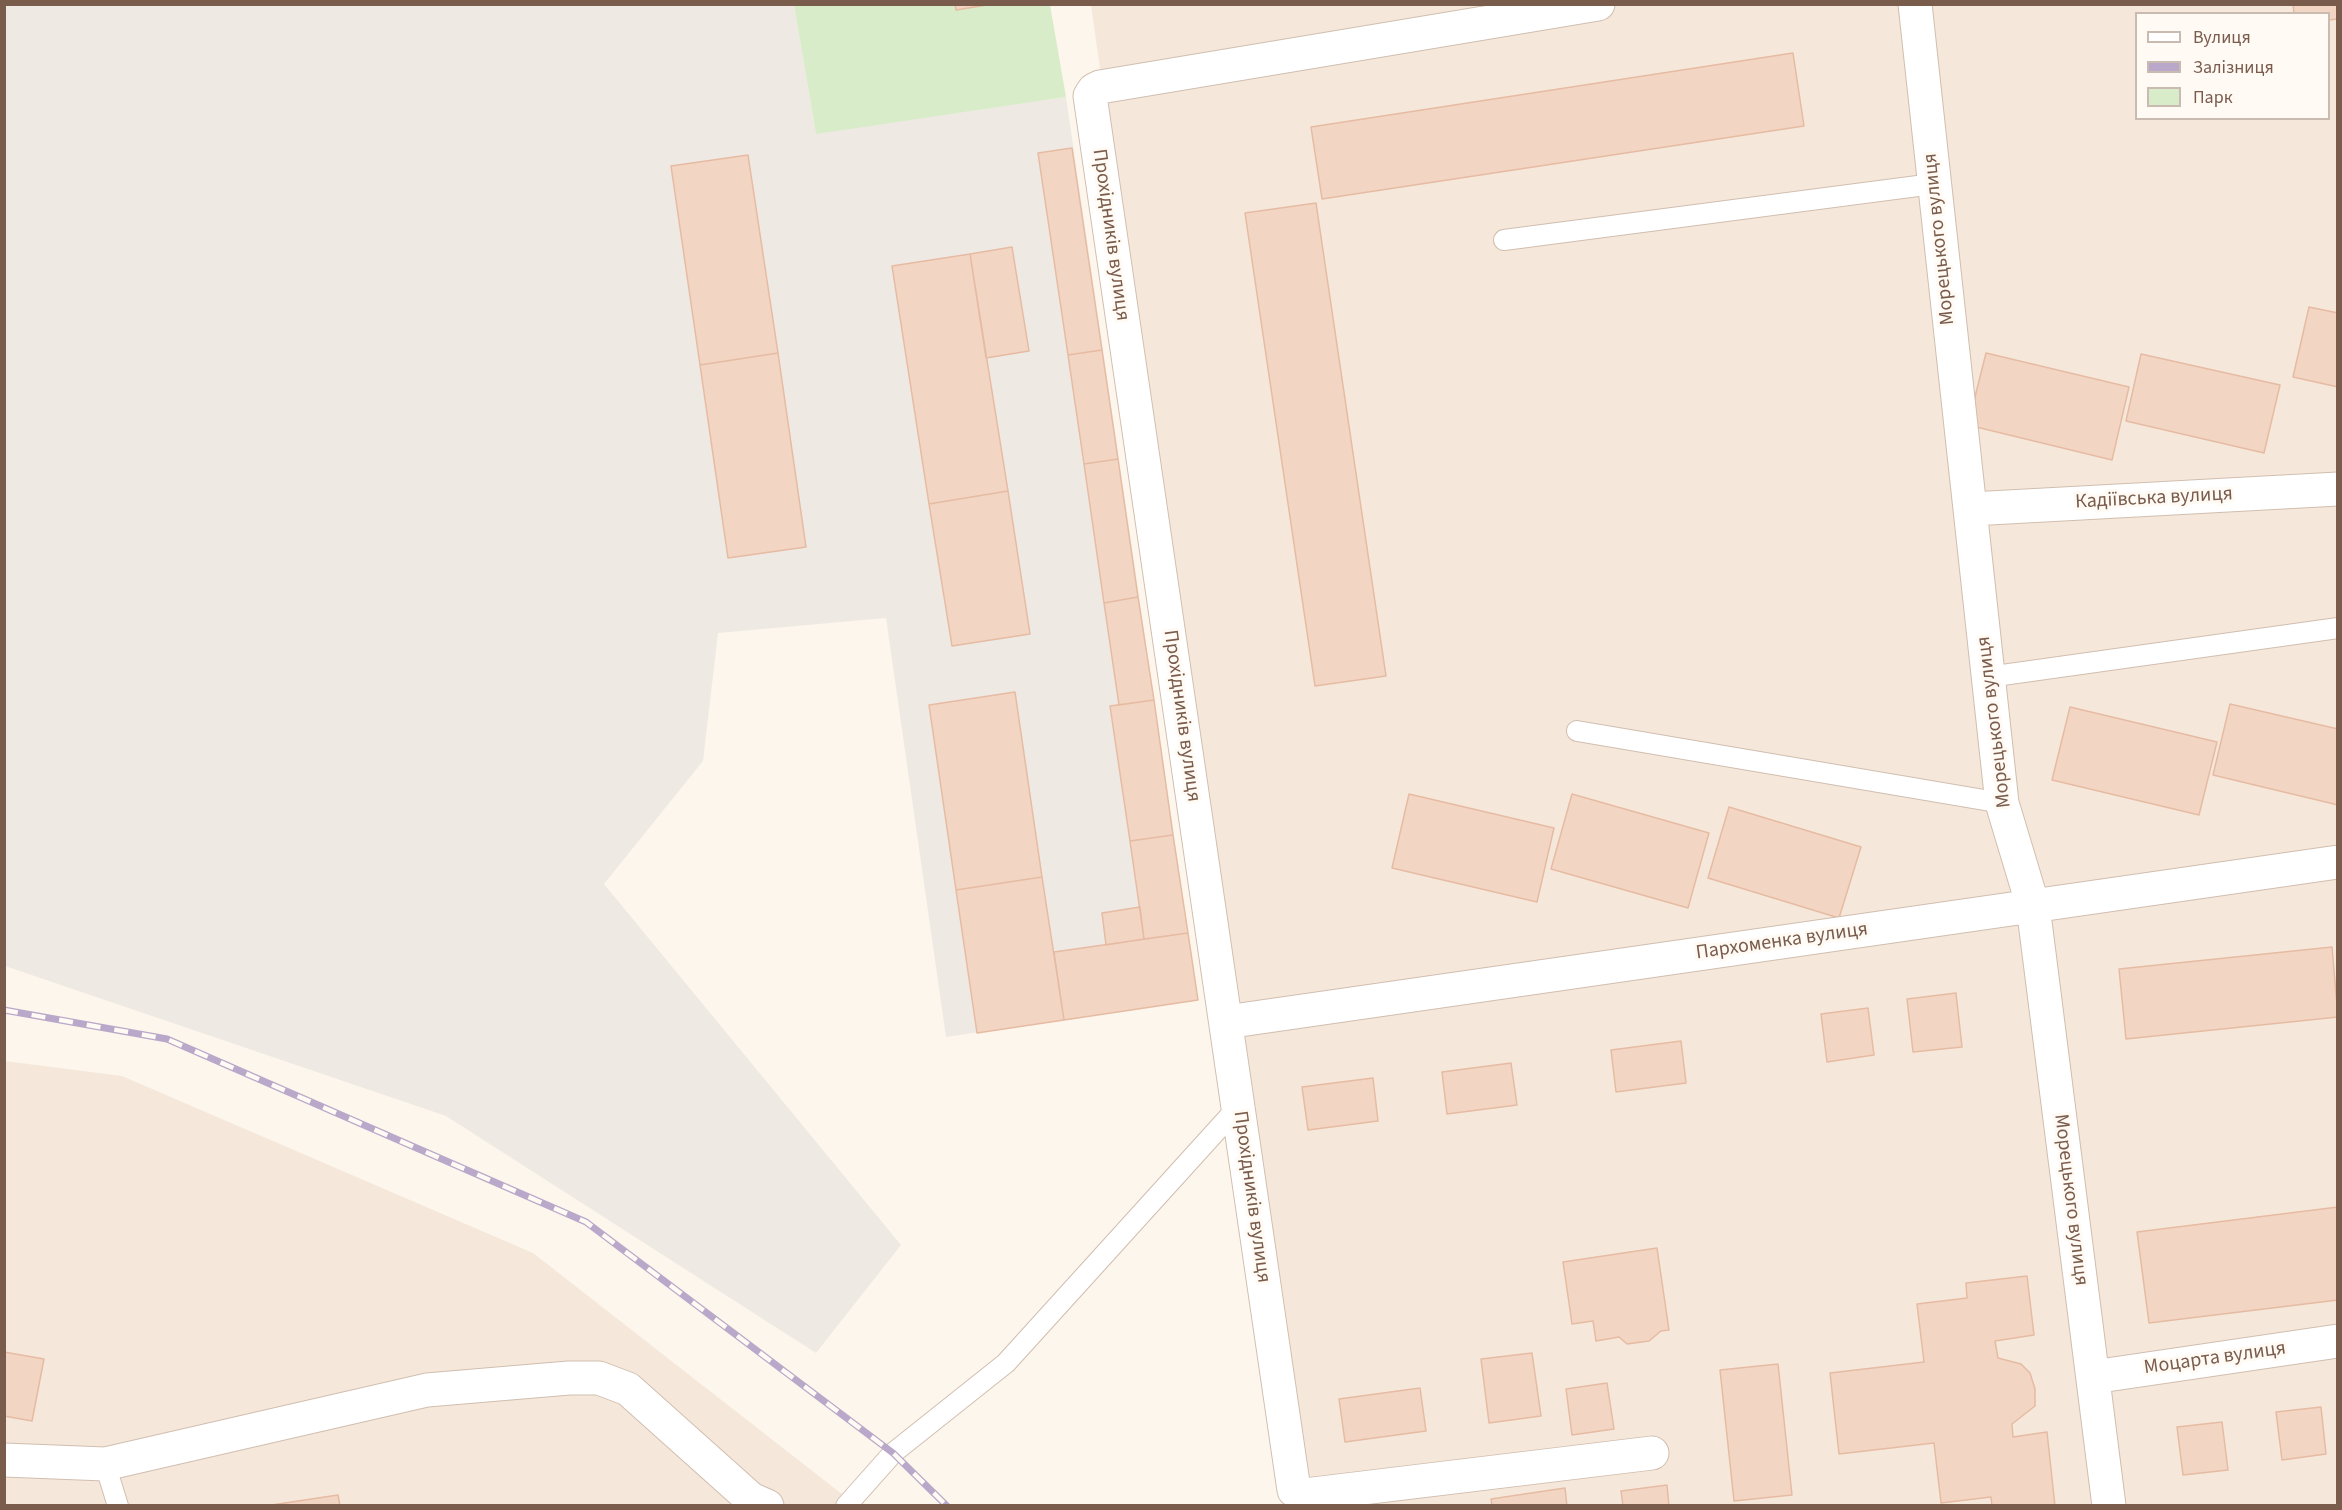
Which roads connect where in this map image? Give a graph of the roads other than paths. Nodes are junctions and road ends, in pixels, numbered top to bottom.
1 (1598, 4) edge
2 (1915, 4) edge
3 (1933, 184) junction
4 (1504, 240) dead end
5 (2337, 489) edge
6 (1971, 509) junction
7 (2337, 628) edge
8 (1988, 676) junction
9 (1577, 731) dead end
10 (2002, 803) junction
11 (2337, 862) edge
12 (2033, 906) junction
13 (1226, 1022) junction
14 (1238, 1107) junction
15 (2337, 1341) edge
16 (2092, 1377) junction
17 (1652, 1453) dead end
18 (4, 1460) edge
19 (105, 1464) junction
20 (1295, 1498) edge
21 (118, 1506) edge
22 (767, 1506) edge
23 (846, 1506) edge
24 (2109, 1506) edge

1 - 13 street, Прохідників вулиця
2 - 3 street, Морецького вулиця
3 - 4 lane
3 - 6 street, Морецького вулиця
5 - 6 street, Кадіївська вулиця
6 - 8 street, Морецького вулиця
7 - 8 lane
8 - 10 street, Морецького вулиця
9 - 10 lane
10 - 12 street, Морецького вулиця
11 - 12 street, Пархоменка вулиця
12 - 13 street, Пархоменка вулиця
12 - 16 street, Морецького вулиця
13 - 14 street, Прохідників вулиця
14 - 20 street, Прохідників вулиця
14 - 23 lane
15 - 16 street, Моцарта вулиця
16 - 24 street, Морецького вулиця
17 - 20 street, Прохідників вулиця
18 - 19 street
19 - 21 lane
19 - 22 street

